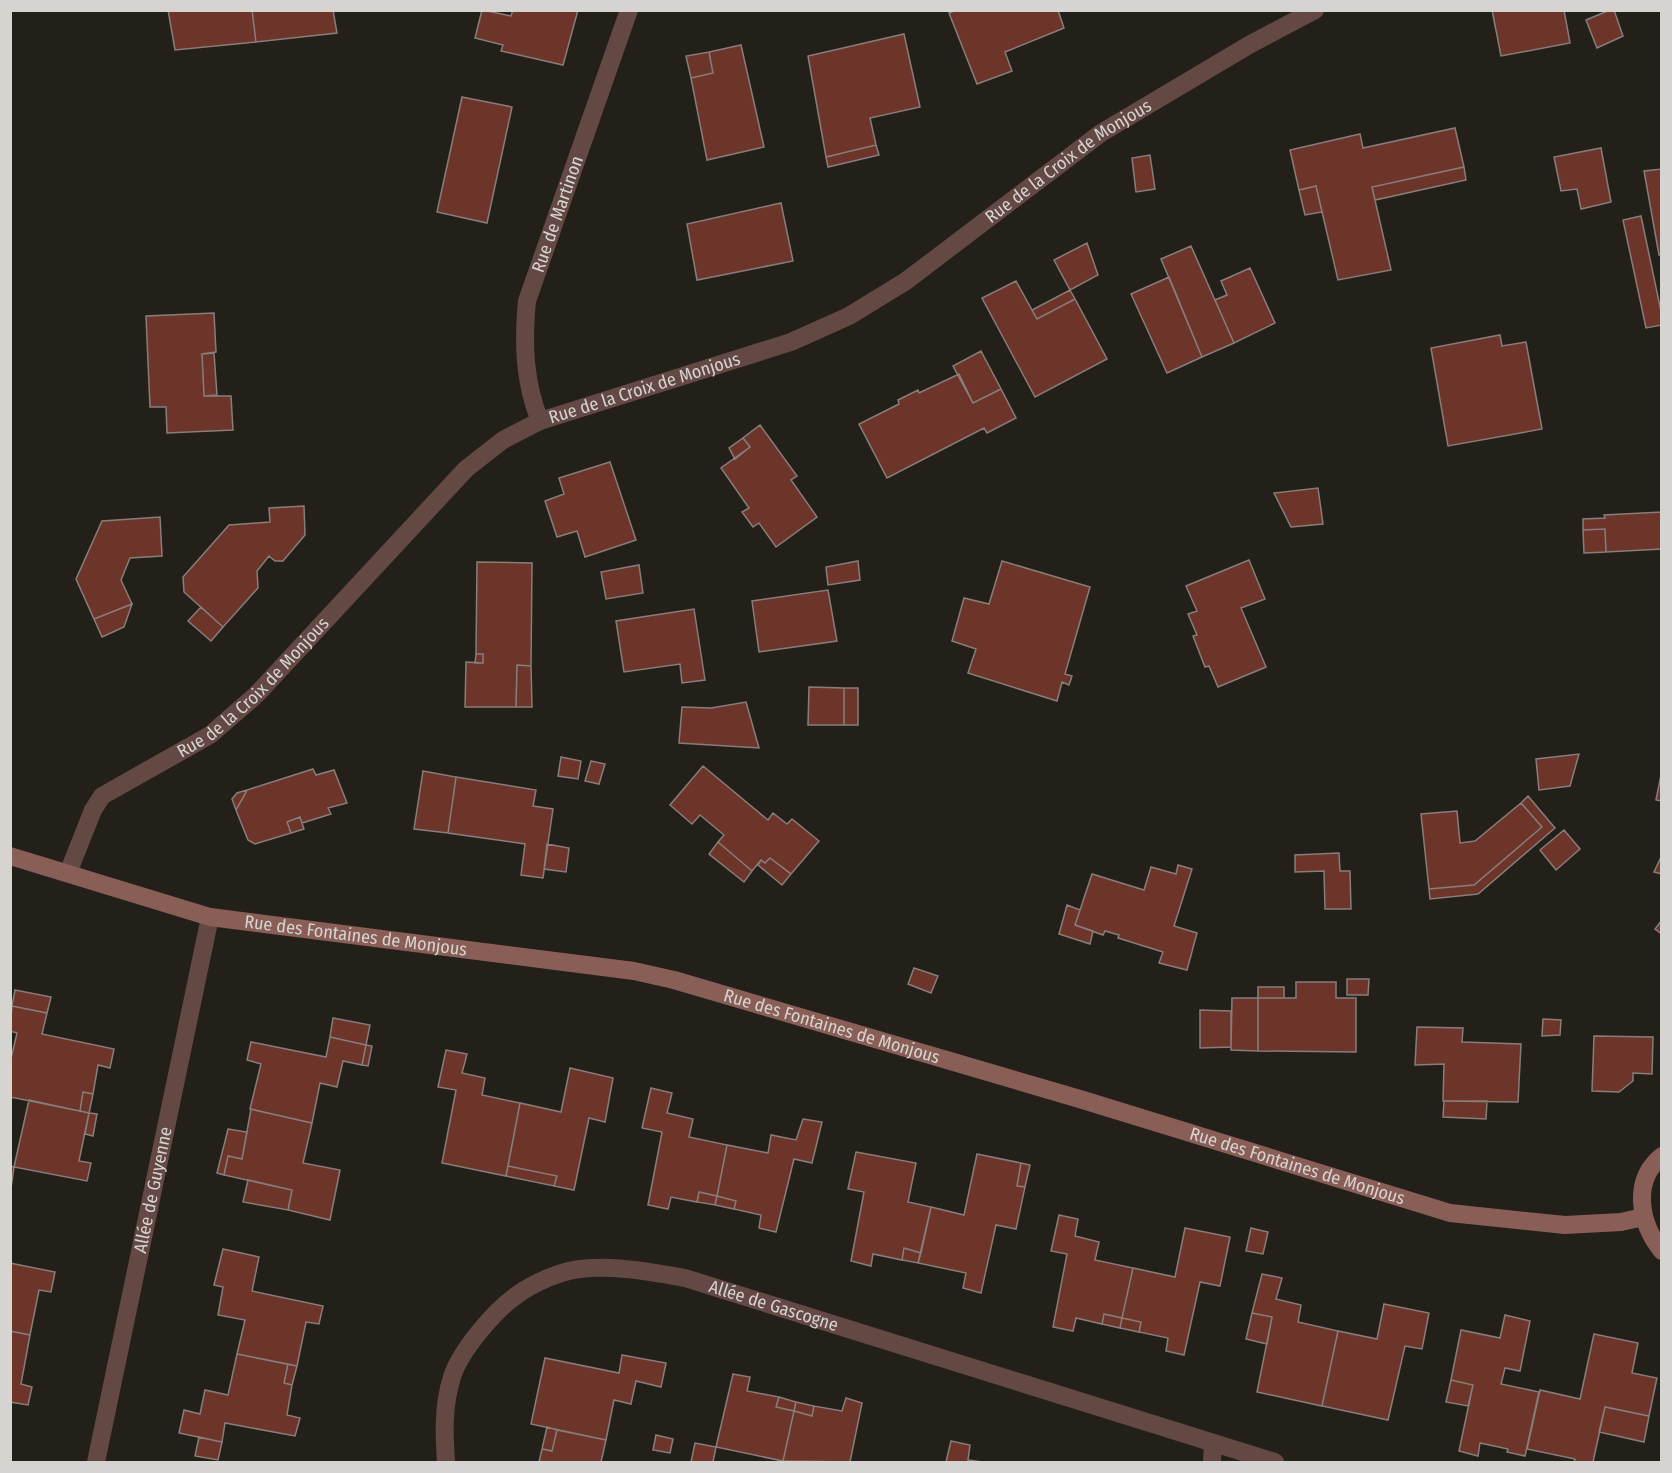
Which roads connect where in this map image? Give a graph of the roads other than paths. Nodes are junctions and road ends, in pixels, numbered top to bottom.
1 (629, 10) edge
2 (1315, 10) edge
3 (540, 421) junction
4 (10, 856) edge
5 (68, 873) junction
6 (210, 917) junction
7 (1662, 1156) edge
8 (1643, 1217) junction
9 (1662, 1251) edge
10 (1213, 1443) junction
11 (96, 1462) edge
12 (446, 1462) edge
13 (1212, 1462) edge
14 (1275, 1462) edge

1 - 3 street, Rue de Martinon
2 - 3 street, Rue de la Croix de Monjous
3 - 5 street, Rue de la Croix de Monjous
4 - 5 street, Rue des Fontaines de Monjous
5 - 6 street, Rue des Fontaines de Monjous
6 - 8 street, Rue des Fontaines de Monjous
6 - 11 street, Allée de Guyenne
7 - 8 street
8 - 9 street
10 - 12 street, Allée de Gascogne
10 - 13 street
10 - 14 street, Allée de Gascogne

